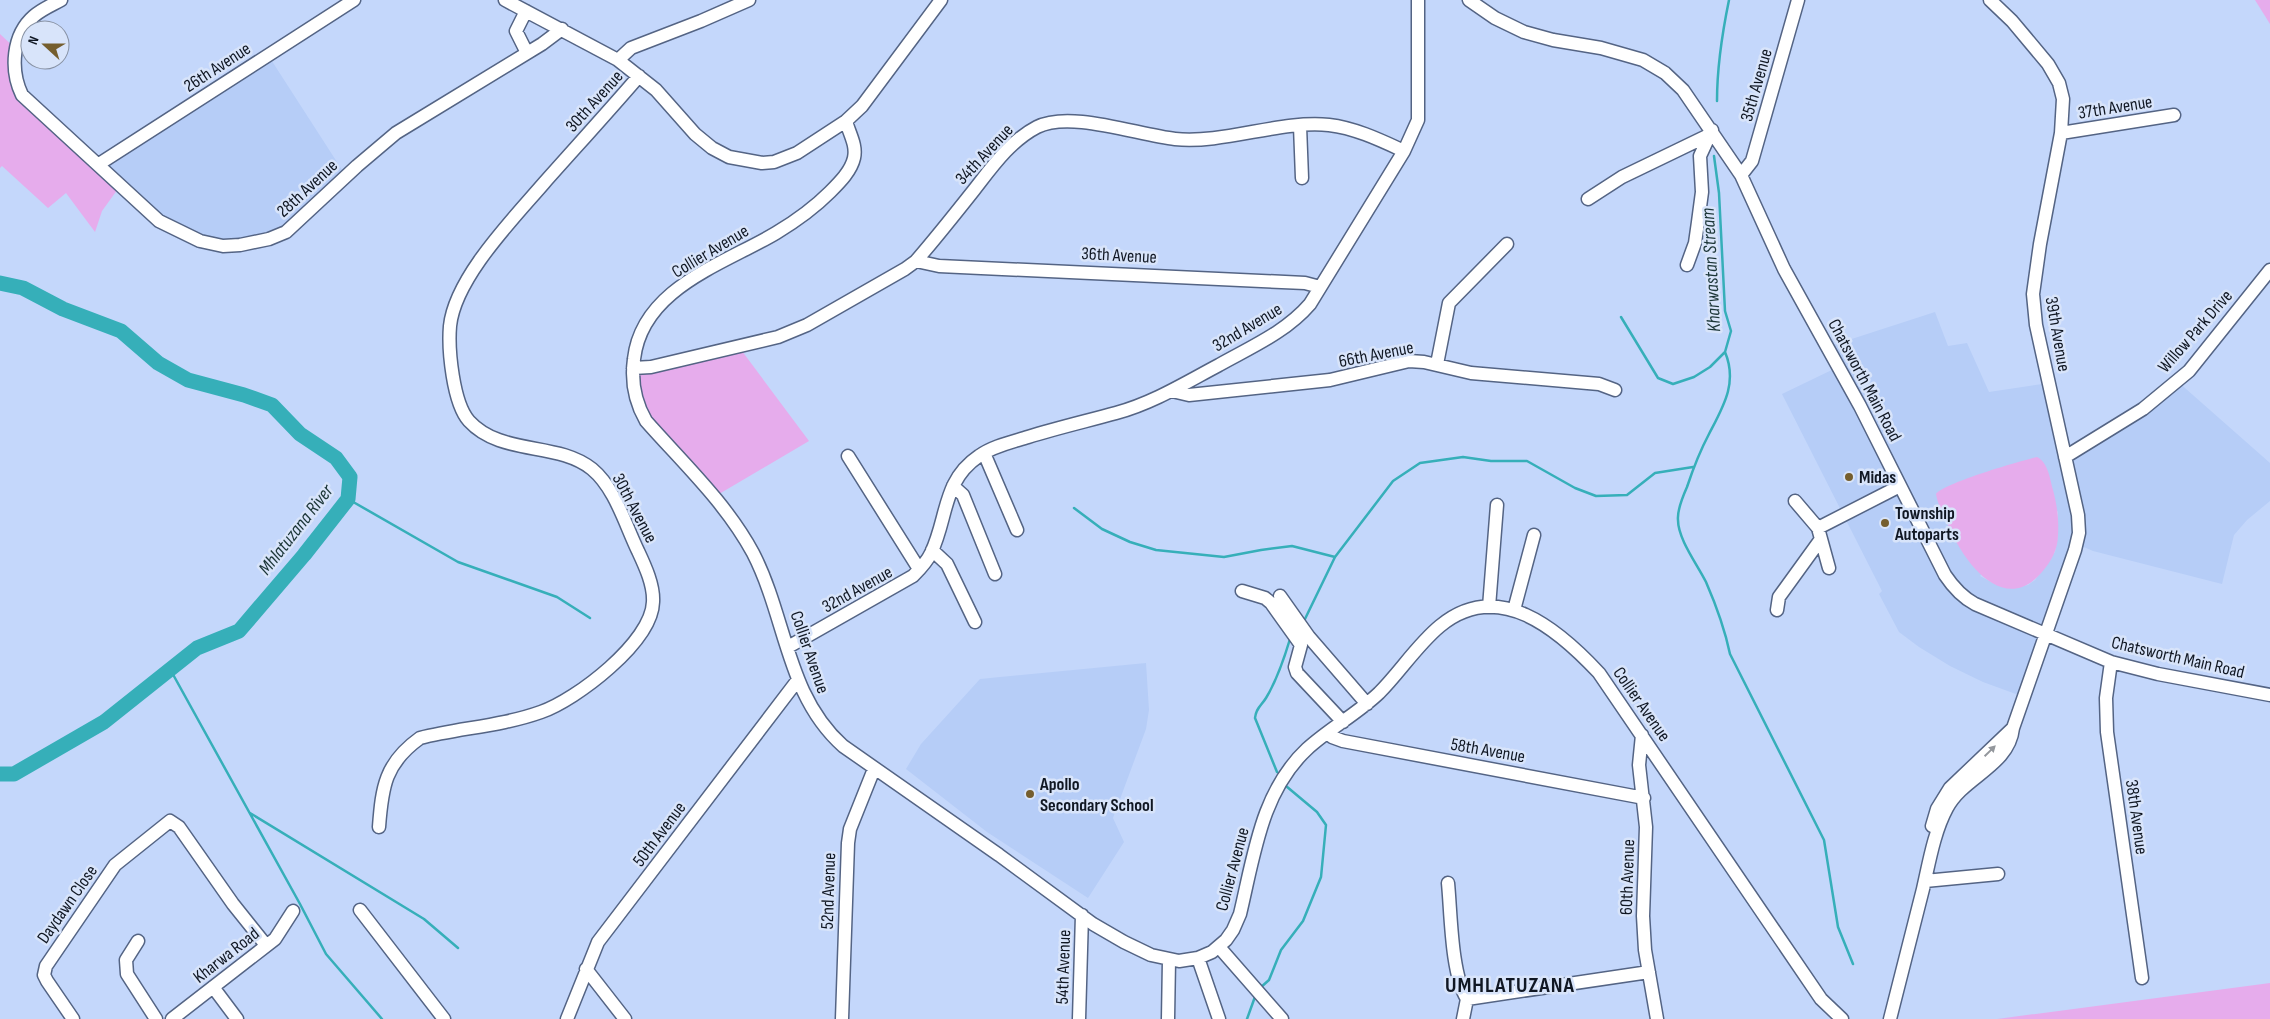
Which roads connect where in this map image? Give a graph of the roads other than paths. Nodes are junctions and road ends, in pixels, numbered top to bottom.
1 (61, 0) edge
2 (354, 0) edge
3 (505, 0) edge
4 (748, 0) edge
5 (941, 0) edge
6 (1418, 0) edge
7 (1468, 0) edge
8 (1798, 0) edge
9 (1990, 0) edge
10 (526, 11) junction
11 (562, 29) junction
12 (527, 53) junction
13 (618, 60) junction
14 (639, 76) junction
15 (2174, 115) dead end
16 (846, 121) junction
17 (1300, 126) junction
18 (1710, 132) junction
19 (2061, 133) junction
20 (1404, 151) junction
21 (99, 164) junction
22 (1741, 175) junction
23 (1302, 178) dead end
24 (1588, 199) dead end
25 (1506, 244) dead end
26 (916, 261) junction
27 (1687, 265) dead end
28 (2270, 270) edge
29 (1320, 287) junction
30 (1436, 364) junction
31 (633, 368) junction
32 (1616, 390) dead end
33 (1172, 391) junction
34 (984, 453) junction
35 (848, 456) dead end
36 (2065, 457) junction
37 (953, 486) junction
38 (1900, 486) junction
39 (1795, 502) dead end
40 (1497, 505) dead end
41 (1018, 530) dead end
42 (1820, 534) junction
43 (1534, 535) dead end
44 (932, 550) junction
45 (1829, 568) dead end
46 (920, 569) junction
47 (996, 574) dead end
48 (1242, 591) dead end
49 (1280, 596) dead end
50 (1489, 607) junction
51 (1514, 610) junction
52 (1777, 610) dead end
53 (975, 622) dead end
54 (1297, 630) junction
55 (2048, 635) junction
56 (788, 647) junction
57 (2111, 662) junction
58 (797, 681) junction
59 (2270, 695) edge
60 (1367, 704) junction
61 (1343, 722) junction
62 (1328, 733) junction
63 (1642, 735) junction
64 (874, 769) junction
65 (1644, 798) junction
66 (379, 827) dead end
67 (1998, 874) dead end
68 (1925, 881) junction
69 (1448, 883) dead end
70 (292, 910) dead end
71 (360, 910) dead end
72 (1082, 915) junction
73 (138, 941) dead end
74 (265, 944) junction
75 (1219, 947) junction
76 (1198, 958) junction
77 (1169, 960) junction
78 (586, 969) junction
79 (1649, 972) junction
80 (2142, 978) dead end
81 (213, 987) junction
82 (1467, 998) junction
83 (74, 1019) edge
84 (156, 1019) edge
85 (172, 1019) edge
86 (238, 1019) edge
87 (444, 1019) edge
88 (567, 1019) edge
89 (625, 1019) edge
90 (842, 1019) edge
91 (1079, 1019) edge
92 (1168, 1019) edge
93 (1219, 1019) edge
94 (1281, 1019) edge
95 (1463, 1019) edge
96 (1657, 1019) edge
97 (1842, 1019) edge
98 (1890, 1019) edge

1 - 21 street, 28th Avenue
2 - 21 street, 26th Avenue
3 - 10 street
4 - 13 street
5 - 16 street
6 - 20 street, 32nd Avenue
7 - 18 street, Chatsworth Main Road
8 - 22 street, 35th Avenue
9 - 19 street, 39th Avenue
10 - 11 street
10 - 12 street
11 - 12 street, 28th Avenue
11 - 13 street
12 - 21 street, 28th Avenue
13 - 14 street
14 - 16 street
14 - 66 street, 30th Avenue
15 - 19 street, 37th Avenue
16 - 31 street, Collier Avenue
17 - 20 street, 34th Avenue
17 - 23 street
17 - 26 street, 34th Avenue
18 - 22 street, Chatsworth Main Road
18 - 24 street
18 - 27 street
19 - 36 street, 39th Avenue
20 - 29 street, 32nd Avenue
22 - 38 street, Chatsworth Main Road
25 - 30 street
26 - 29 street, 36th Avenue
26 - 31 street, 34th Avenue
28 - 36 street, Willow Park Drive
29 - 33 street, 32nd Avenue
30 - 32 street, 66th Avenue
30 - 33 street, 66th Avenue
31 - 56 street, Collier Avenue
33 - 34 street, 32nd Avenue
34 - 37 street, 32nd Avenue
34 - 41 street
35 - 46 street
36 - 55 street, 39th Avenue
37 - 44 street, 32nd Avenue
37 - 47 street
38 - 42 street
38 - 55 street, Chatsworth Main Road
39 - 42 street
40 - 50 street
42 - 45 street
42 - 52 street
43 - 51 street
44 - 46 street, 32nd Avenue
44 - 53 street
46 - 56 street, 32nd Avenue
48 - 54 street
49 - 54 street
50 - 51 street, Collier Avenue
50 - 60 street, Collier Avenue
51 - 63 street, Collier Avenue
54 - 60 street
54 - 61 street
55 - 57 street, Chatsworth Main Road
55 - 68 street
56 - 58 street, Collier Avenue
57 - 59 street, Chatsworth Main Road
57 - 80 street, 38th Avenue
58 - 64 street, Collier Avenue
58 - 78 street, 50th Avenue
60 - 61 street, Collier Avenue
61 - 62 street, Collier Avenue
62 - 65 street, 58th Avenue
62 - 75 street, Collier Avenue
63 - 65 street, 60th Avenue
63 - 97 street, Collier Avenue
64 - 72 street, Collier Avenue
64 - 90 street, 52nd Avenue
65 - 79 street, 60th Avenue
67 - 68 street
68 - 98 street
69 - 82 street
70 - 74 street, Kharwa Road
71 - 87 street
72 - 77 street, Collier Avenue
72 - 91 street, 54th Avenue
73 - 84 street
74 - 81 street, Kharwa Road
74 - 83 street, Daydawn Close
75 - 76 street, Collier Avenue
75 - 94 street
76 - 77 street, Collier Avenue
76 - 93 street
77 - 92 street
78 - 88 street, 50th Avenue
78 - 89 street
79 - 82 street
79 - 96 street, 60th Avenue
81 - 85 street, Kharwa Road
81 - 86 street
82 - 95 street

